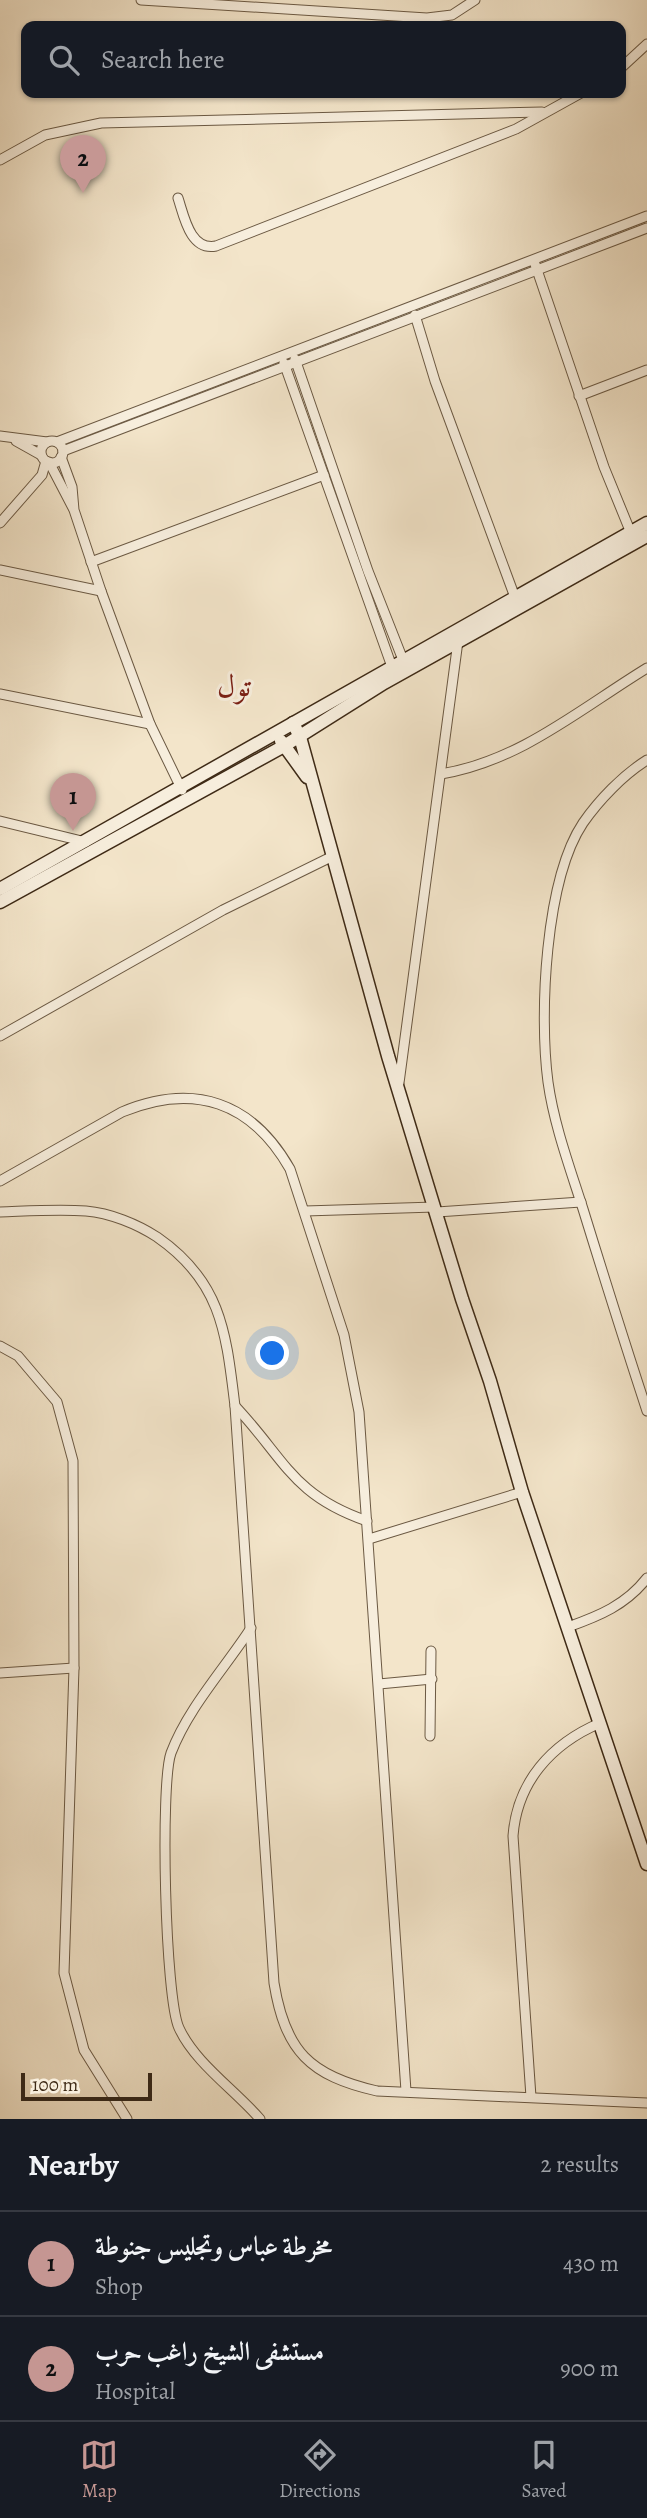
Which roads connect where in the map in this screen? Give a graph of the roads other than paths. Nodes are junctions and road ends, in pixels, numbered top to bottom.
1 (141, 0) edge
2 (475, 0) edge
3 (647, 44) edge
4 (626, 63) edge
5 (572, 98) edge
6 (542, 113) junction
7 (0, 160) edge
8 (178, 198) dead end
9 (647, 216) edge
10 (647, 228) edge
11 (533, 260) junction
12 (536, 270) junction
13 (415, 315) junction
14 (295, 358) junction
15 (284, 362) junction
16 (647, 370) edge
17 (579, 396) junction
18 (4, 437) edge
19 (47, 442) junction
20 (60, 450) junction
21 (46, 459) junction
22 (324, 475) junction
23 (341, 508) junction
24 (74, 510) junction
25 (0, 523) edge
26 (647, 523) edge
27 (637, 537) edge
28 (91, 562) junction
29 (0, 570) edge
30 (101, 591) junction
31 (517, 602) junction
32 (458, 641) junction
33 (401, 666) junction
34 (647, 668) edge
35 (0, 694) edge
36 (293, 723) junction
37 (150, 724) junction
38 (276, 733) junction
39 (300, 737) junction
40 (284, 746) junction
41 (647, 760) edge
42 (441, 774) junction
43 (310, 780) junction
44 (184, 793) junction
45 (0, 821) edge
46 (89, 846) junction
47 (331, 857) junction
48 (21, 885) junction
49 (0, 889) edge
50 (0, 902) edge
51 (0, 1036) edge
52 (398, 1089) junction
53 (0, 1181) edge
54 (581, 1202) junction
55 (436, 1210) junction
56 (0, 1212) edge
57 (305, 1212) junction
58 (0, 1346) edge
59 (235, 1406) junction
60 (647, 1411) edge
61 (522, 1492) junction
62 (368, 1521) junction
63 (369, 1539) junction
64 (647, 1578) edge
65 (568, 1627) junction
66 (251, 1628) junction
67 (431, 1651) dead end
68 (74, 1668) junction
69 (0, 1673) edge
70 (432, 1679) junction
71 (379, 1684) junction
72 (600, 1723) junction
73 (430, 1736) dead end
74 (647, 1864) edge
75 (407, 2091) junction
76 (531, 2097) junction
77 (647, 2104) edge
78 (127, 2119) edge
79 (260, 2119) edge

1 - 2 street
3 - 4 street
5 - 6 street
6 - 7 street
6 - 8 street
9 - 11 street
10 - 12 street
11 - 12 street
11 - 14 street
12 - 13 street
12 - 17 street
13 - 14 street
13 - 31 street
14 - 15 street
14 - 23 street
15 - 20 street
15 - 22 street
16 - 17 street
17 - 27 street
18 - 19 street
18 - 21 street
19 - 20 street
19 - 21 street
20 - 21 street
20 - 24 street
21 - 24 street
21 - 25 street
22 - 23 street
22 - 28 street
23 - 33 street
24 - 28 street
26 - 27 street
27 - 31 street
28 - 30 street
29 - 30 street
30 - 37 street
31 - 32 street
31 - 33 street
32 - 33 street
32 - 42 street
33 - 36 street
33 - 39 street
34 - 42 street
35 - 37 street
36 - 38 street
36 - 39 street
37 - 44 street
38 - 40 street
38 - 44 street
39 - 40 street
39 - 43 street
40 - 43 street
40 - 44 street
41 - 54 street
42 - 52 street
43 - 47 street
44 - 46 street
45 - 46 street
46 - 48 street
47 - 51 street
47 - 52 street
48 - 49 street
48 - 50 street
52 - 55 street
53 - 57 street
54 - 55 street
54 - 60 street
55 - 57 street
55 - 61 street
56 - 59 street
57 - 62 street
58 - 68 street
59 - 62 street
59 - 66 street
61 - 63 street
61 - 65 street
62 - 63 street
63 - 71 street
64 - 65 street
65 - 72 street
66 - 75 street
66 - 79 street
67 - 70 street
68 - 69 street
68 - 78 street
70 - 71 street
70 - 73 street
71 - 75 street
72 - 74 street
72 - 76 street
75 - 76 street
76 - 77 street

